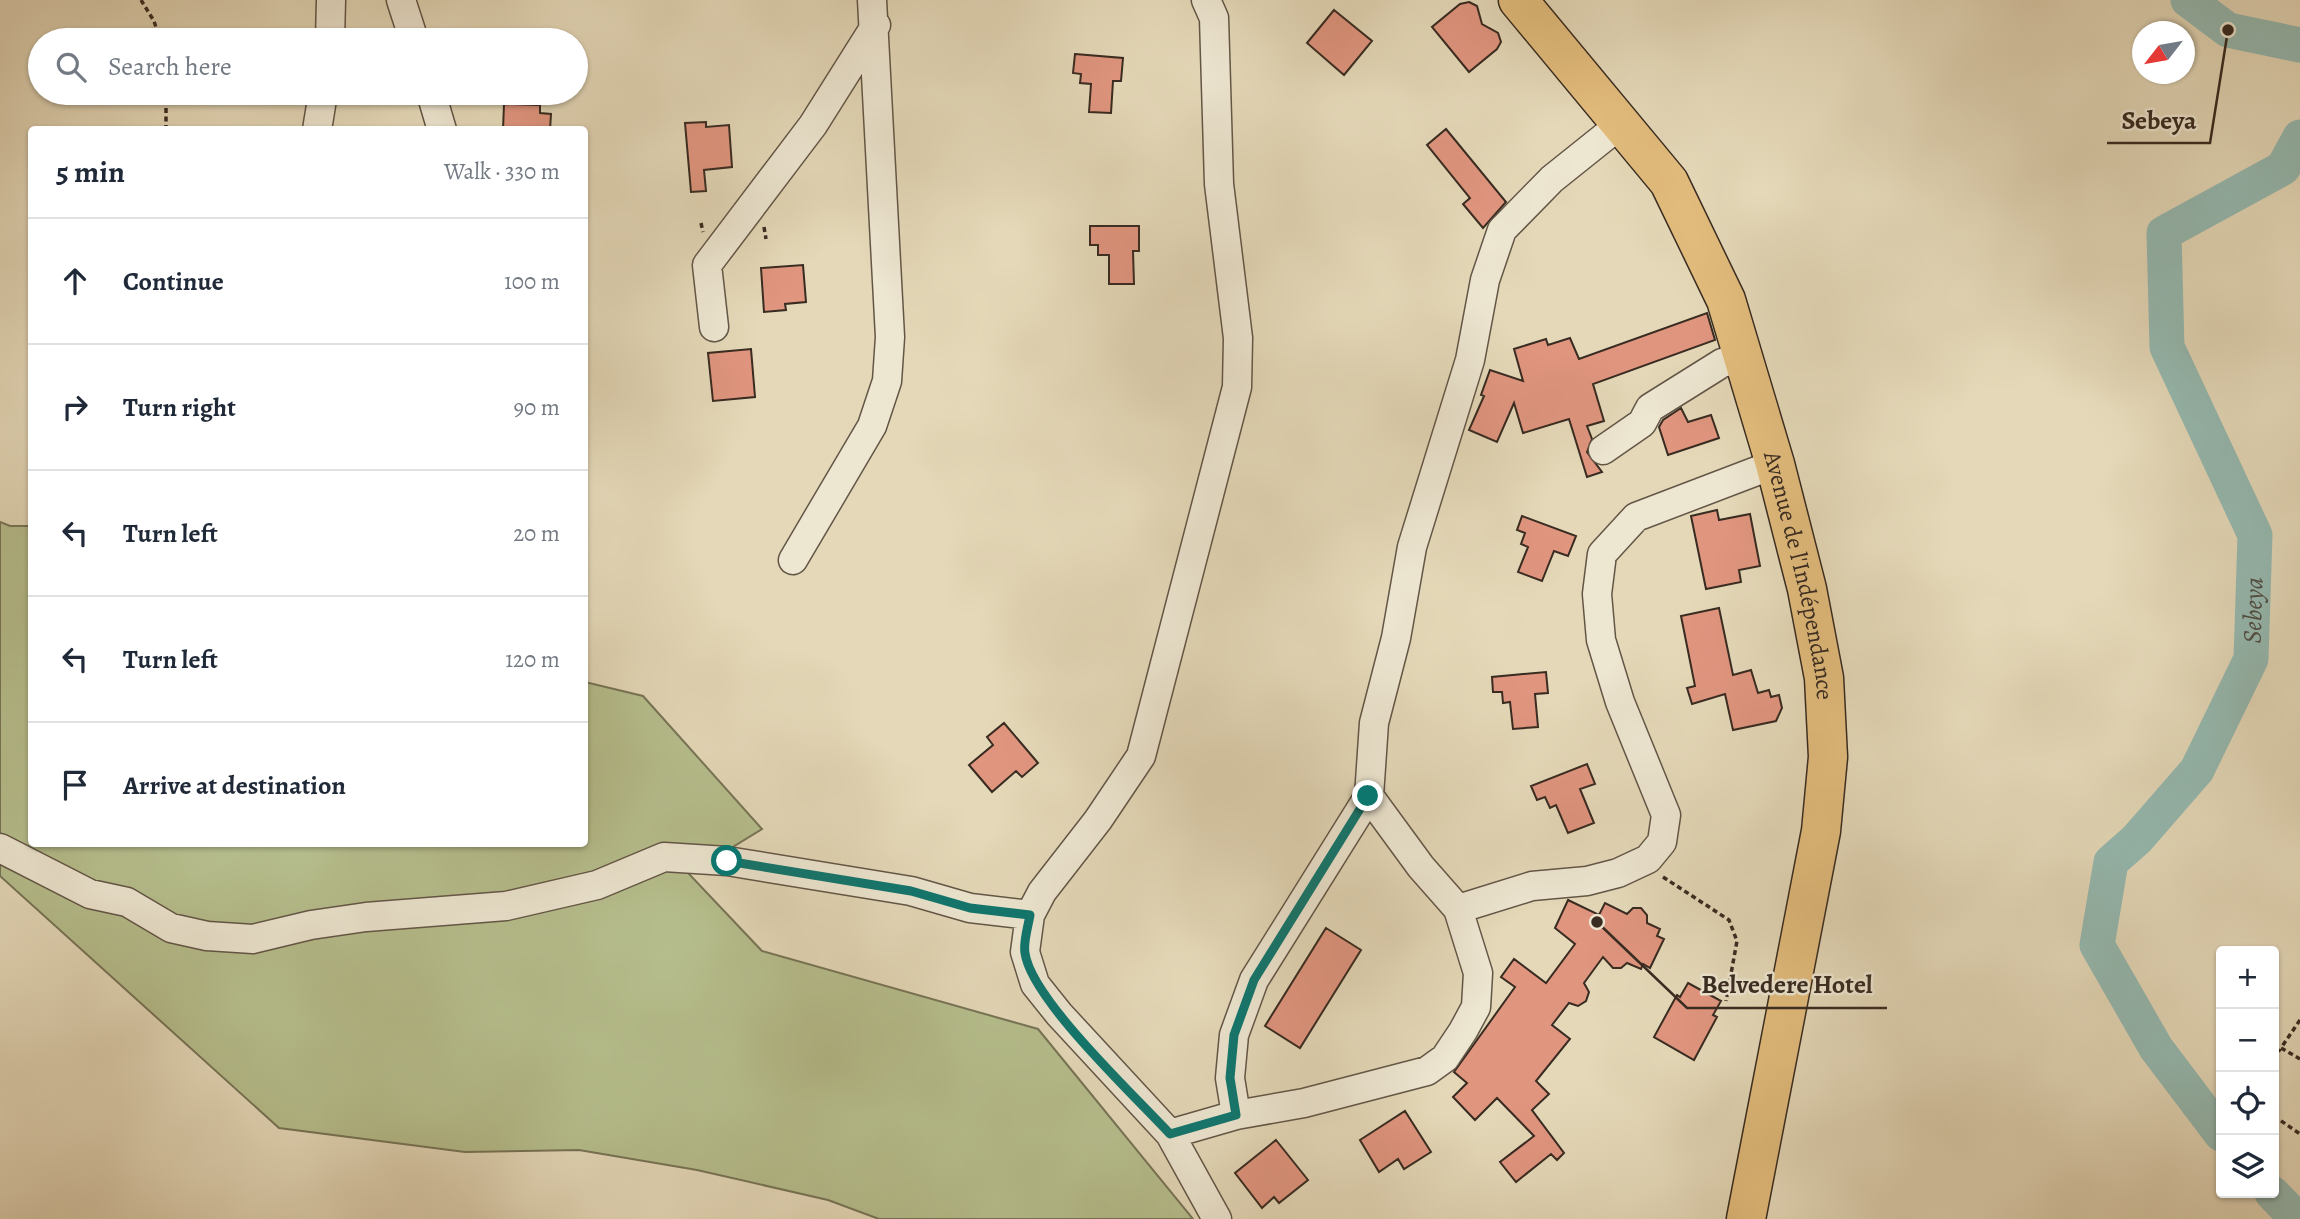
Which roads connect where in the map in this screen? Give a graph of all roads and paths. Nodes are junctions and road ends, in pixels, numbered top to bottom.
1 (141, 0) edge
2 (331, 0) edge
3 (401, 0) edge
4 (1206, 0) edge
5 (1518, 0) edge
6 (874, 13) edge
7 (156, 28) edge
8 (330, 28) edge
9 (410, 28) edge
10 (166, 105) edge
11 (321, 105) edge
12 (435, 105) edge
13 (1622, 123) junction
14 (166, 126) edge
15 (318, 126) edge
16 (441, 126) edge
17 (714, 327) dead end
18 (1744, 357) junction
19 (1603, 450) dead end
20 (1776, 464) junction
21 (793, 560) dead end
22 (1368, 796) junction
23 (0, 848) edge
24 (1648, 859) junction
25 (1458, 909) junction
26 (1030, 915) junction
27 (1726, 1001) dead end
28 (2300, 1020) edge
29 (2281, 1048) junction
30 (2279, 1051) edge
31 (2300, 1059) edge
32 (1236, 1115) junction
33 (2279, 1119) edge
34 (2300, 1133) edge
35 (1170, 1134) junction
36 (1217, 1219) edge
37 (1746, 1219) edge

1 - 7 path
2 - 8 street
3 - 9 street
4 - 26 street
5 - 13 highway, Avenue de l'Indépendance
6 - 17 street
6 - 21 street
10 - 14 path
11 - 15 street
12 - 16 street
13 - 18 highway, Avenue de l'Indépendance
13 - 22 street
18 - 19 street
18 - 20 highway, Avenue de l'Indépendance
20 - 24 street
20 - 37 highway, Avenue de l'Indépendance
22 - 25 street
22 - 32 street
23 - 26 street
24 - 25 street
24 - 27 path
25 - 32 street
26 - 35 street
28 - 29 path
29 - 30 path
29 - 31 path
32 - 35 street
33 - 34 path
35 - 36 street

